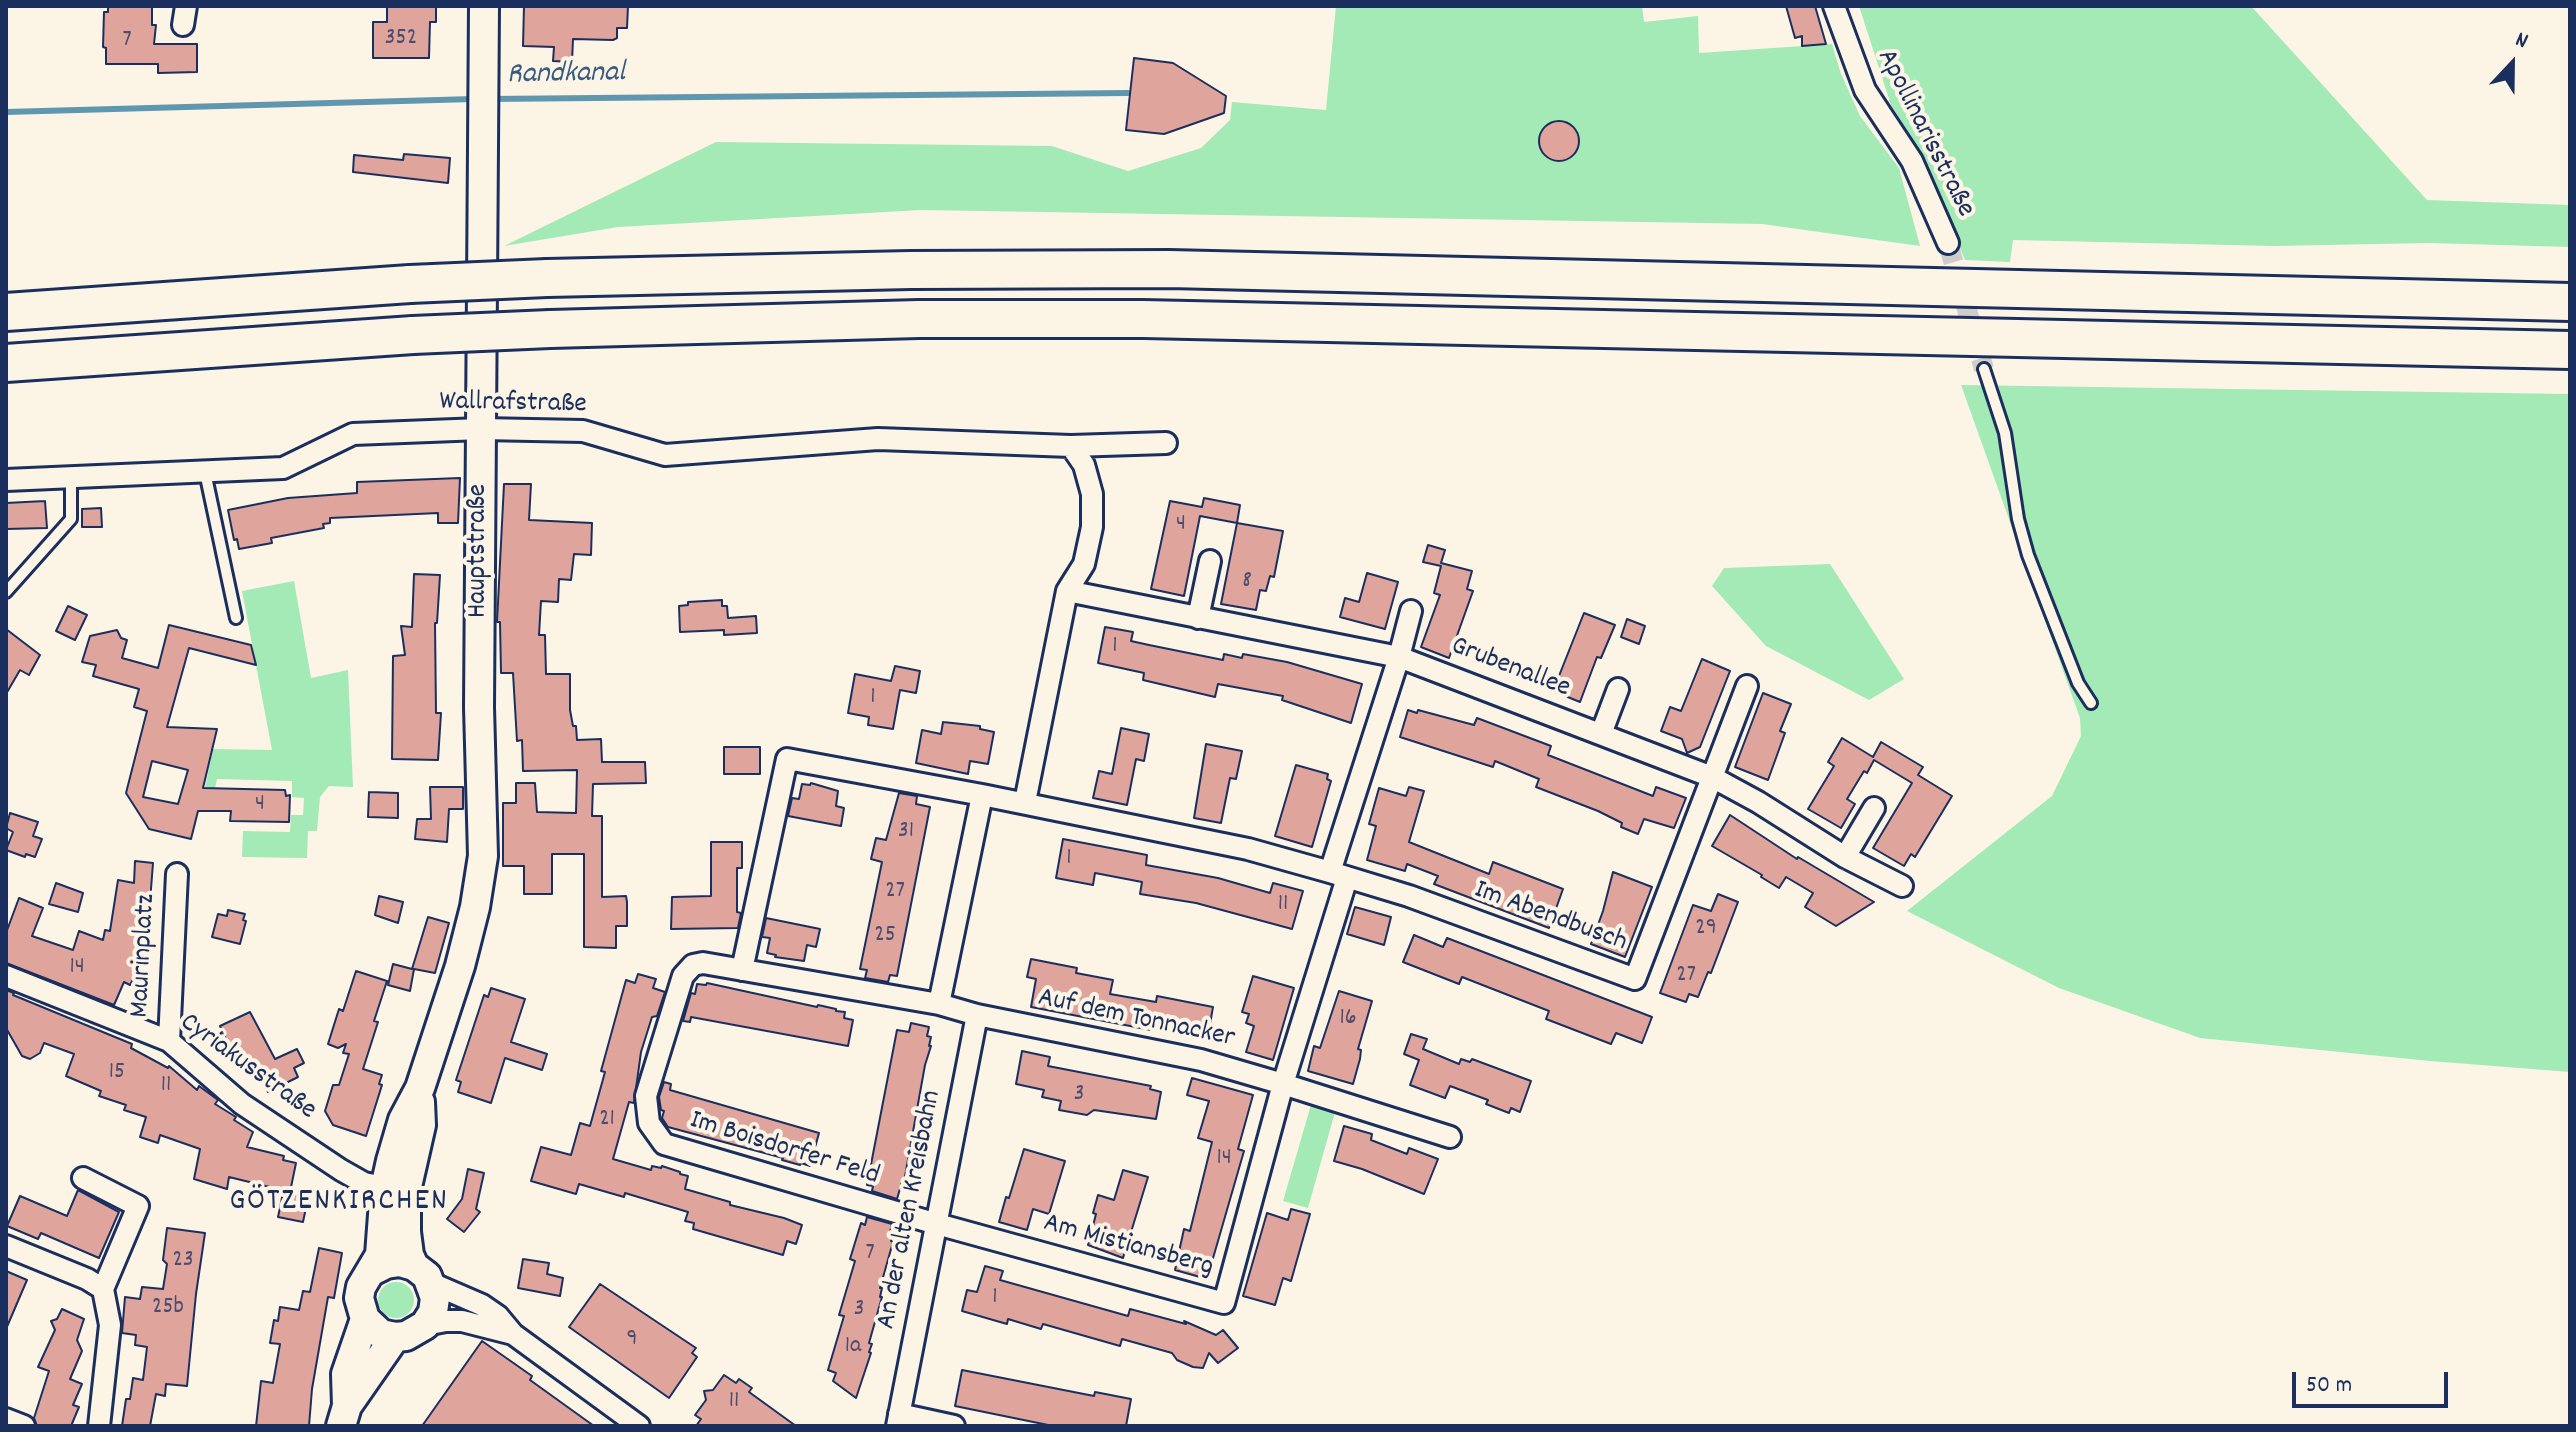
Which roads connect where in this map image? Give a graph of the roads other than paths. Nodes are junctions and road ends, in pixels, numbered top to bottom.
1 (484, 6) edge
2 (1834, 6) edge
3 (1948, 243) tunnel mouth
4 (2570, 302) edge
5 (6, 312) edge
6 (2570, 350) edge
7 (6, 363) edge
8 (1984, 369) tunnel mouth
9 (481, 429) junction
10 (1166, 443) dead end
11 (1071, 446) junction
12 (205, 472) junction
13 (71, 479) junction
14 (6, 480) edge
15 (1210, 561) dead end
16 (1067, 591) junction
17 (6, 592) edge
18 (1411, 611) dead end
19 (236, 618) dead end
20 (1198, 618) junction
21 (1399, 657) junction
22 (1747, 686) dead end
23 (1618, 689) dead end
24 (2091, 703) dead end
25 (1601, 734) junction
26 (1712, 777) junction
27 (982, 795) junction
28 (1025, 802) junction
29 (1874, 808) dead end
30 (1845, 857) junction
31 (177, 874) dead end
32 (1339, 875) junction
33 (1902, 886) dead end
34 (742, 970) junction
35 (6, 976) edge
36 (939, 1004) junction
37 (977, 1015) junction
38 (169, 1041) junction
39 (1283, 1084) junction
40 (1450, 1137) dead end
41 (83, 1178) dead end
42 (396, 1189) junction
43 (937, 1224) junction
44 (6, 1246) edge
45 (374, 1270) junction
46 (423, 1274) junction
47 (103, 1289) junction
48 (365, 1319) junction
49 (425, 1325) junction
50 (513, 1334) junction
51 (395, 1337) junction
52 (344, 1416) edge
53 (6, 1419) edge
54 (898, 1420) edge
55 (24, 1426) edge
56 (99, 1426) edge
57 (639, 1426) edge
58 (954, 1426) edge

1 - 9 main road, Hauptstraße
2 - 3 street, Apollinarisstraße
4 - 5 highway, bridge
6 - 7 highway, bridge
8 - 24 lane
9 - 11 street, Wallrafstraße
9 - 12 street, Wallrafstraße
9 - 42 main road, Hauptstraße
10 - 11 street, Wallrafstraße
11 - 16 street
12 - 13 street, Wallrafstraße
12 - 19 lane
13 - 14 street, Wallrafstraße
13 - 17 lane
15 - 20 street
16 - 20 street, Grubenallee
16 - 28 street
18 - 21 street
20 - 21 street, Grubenallee
21 - 25 street, Grubenallee
21 - 32 street
22 - 26 street
23 - 25 street
25 - 26 street, Grubenallee
26 - 30 street, Grubenallee
26 - 32 street, Im Abendbusch
27 - 28 street
27 - 34 street
27 - 36 street
28 - 32 street, Im Abendbusch
29 - 30 street
30 - 33 street, Grubenallee
31 - 38 street, Maurinplatz
32 - 39 street
34 - 36 street, Im Boisdorfer Feld
34 - 43 street, Im Boisdorfer Feld
35 - 38 street, Cyriakusstraße
36 - 37 street, Im Boisdorfer Feld
37 - 39 street, Auf dem Tonnacker
37 - 43 street, An der alten Kreisbahn
38 - 42 street, Cyriakusstraße
39 - 40 street, Auf dem Tonnacker
39 - 43 street, Am Mistiansberg
41 - 47 street
42 - 45 main road, Hauptstraße
42 - 46 main road, Hauptstraße
43 - 54 street, An der alten Kreisbahn
44 - 47 street
45 - 46 main road
45 - 48 main road, Hauptstraße
46 - 49 main road, Hauptstraße
46 - 50 street
47 - 56 street
48 - 51 main road
48 - 52 main road, Hauptstraße
49 - 50 street
49 - 51 main road
50 - 57 street
51 - 52 main road, Hauptstraße
53 - 55 street
54 - 58 street, An der alten Kreisbahn

